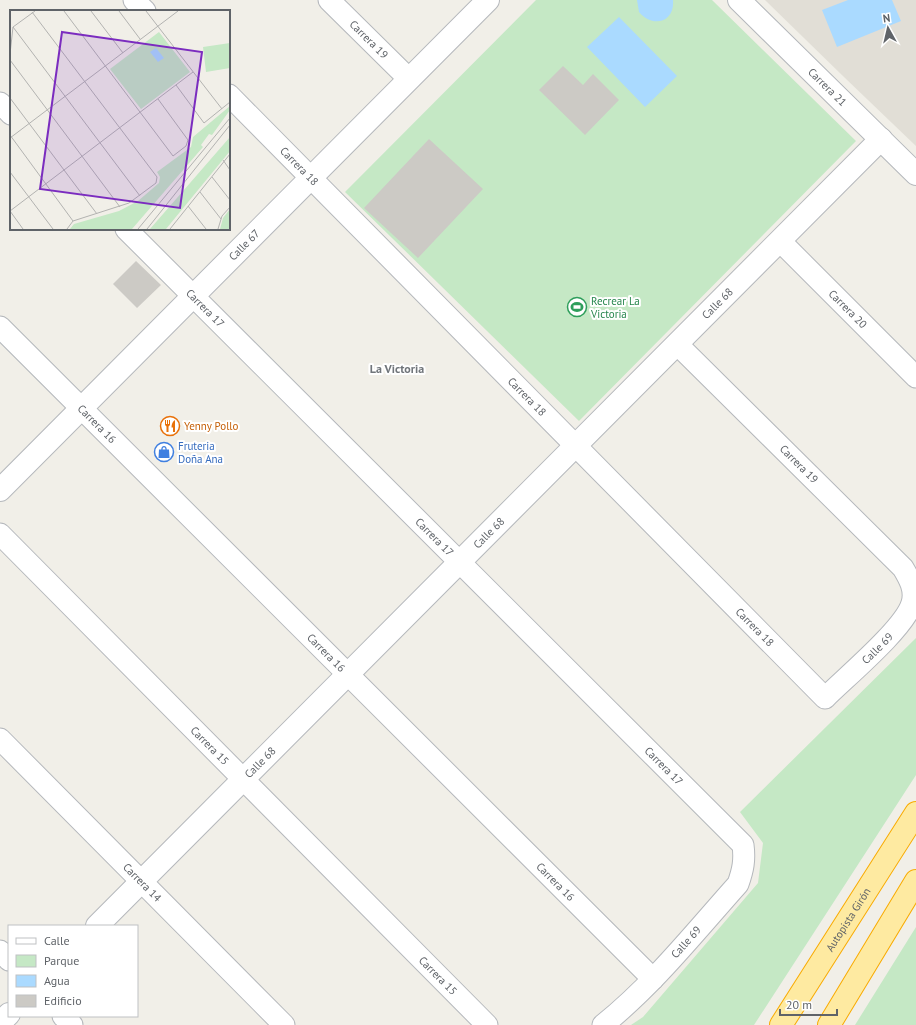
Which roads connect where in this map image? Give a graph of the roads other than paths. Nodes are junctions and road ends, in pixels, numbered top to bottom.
1 (134, 0) edge
2 (329, 0) edge
3 (488, 0) edge
4 (740, 0) edge
5 (144, 10) edge
6 (409, 79) junction
7 (230, 96) edge
8 (0, 103) edge
9 (10, 113) edge
10 (881, 139) junction
11 (916, 174) edge
12 (311, 178) junction
13 (127, 230) edge
14 (780, 241) junction
15 (193, 296) junction
16 (0, 327) edge
17 (677, 344) junction
18 (916, 377) edge
19 (82, 408) junction
20 (576, 446) junction
21 (0, 490) edge
22 (0, 534) edge
23 (460, 562) junction
24 (913, 590) joint
25 (348, 674) junction
26 (825, 698) joint
27 (0, 739) edge
28 (243, 779) junction
29 (916, 813) edge
30 (743, 846) joint
31 (142, 881) junction
32 (916, 881) edge
33 (98, 925) edge
34 (0, 951) edge
35 (8, 959) edge
36 (653, 979) junction
37 (8, 1015) edge
38 (64, 1017) edge
39 (0, 1023) edge
40 (72, 1025) edge
41 (284, 1025) edge
42 (487, 1025) edge
43 (603, 1025) edge
44 (781, 1025) edge
45 (829, 1025) edge

1 - 5 street
2 - 6 street, Carrera 19
3 - 6 street, Calle 67
4 - 10 street, Carrera 21
6 - 12 street, Calle 67
7 - 12 street, Carrera 18
8 - 9 street
10 - 11 street, Carrera 21
10 - 14 street, Calle 68
12 - 15 street, Calle 67
12 - 20 street, Carrera 18
13 - 15 street, Carrera 17
14 - 17 street, Calle 68
14 - 18 street, Carrera 20
15 - 19 street, Calle 67
15 - 23 street, Carrera 17
16 - 19 street, Carrera 16
17 - 20 street, Calle 68
17 - 24 street, Carrera 19
19 - 21 street, Calle 67
19 - 25 street, Carrera 16
20 - 23 street, Calle 68
20 - 26 street, Carrera 18
22 - 28 street, Carrera 15
23 - 25 street, Calle 68
23 - 30 street, Carrera 17
24 - 26 street, Calle 69
25 - 28 street, Calle 68
25 - 36 street, Carrera 16
27 - 31 street, Carrera 14
28 - 31 street, Calle 68
28 - 42 street, Carrera 15
29 - 44 highway, Autopista Girón
30 - 36 street, Calle 69
31 - 33 street, Calle 68
31 - 41 street, Carrera 14
32 - 45 highway
34 - 35 street
36 - 43 street, Calle 69
37 - 39 street
38 - 40 street

